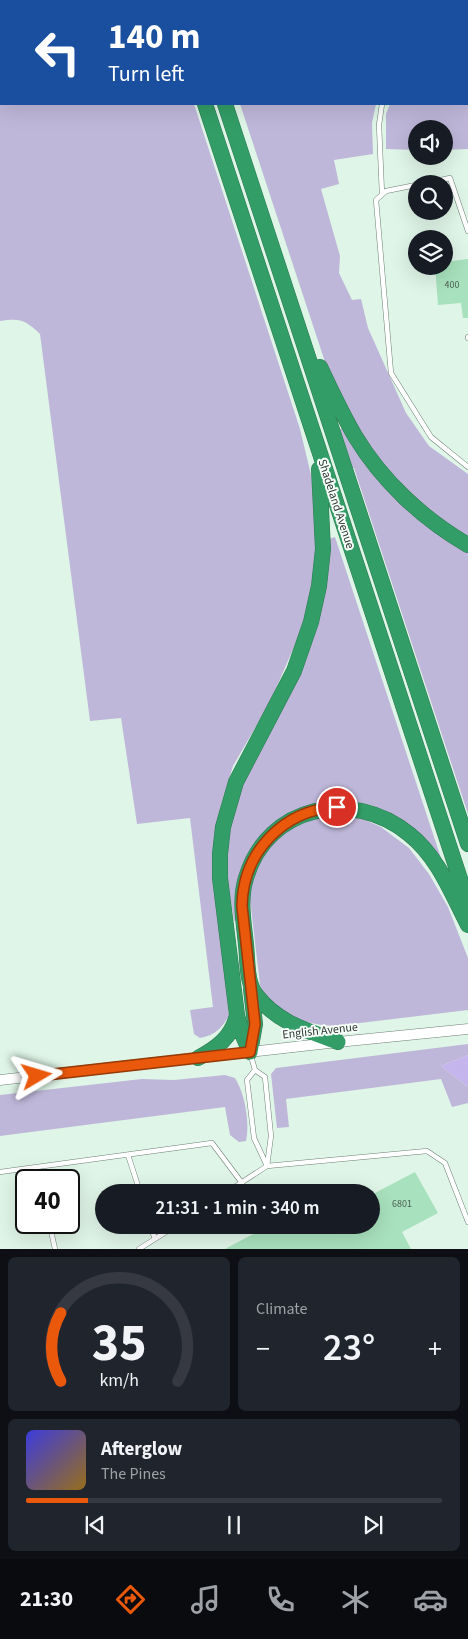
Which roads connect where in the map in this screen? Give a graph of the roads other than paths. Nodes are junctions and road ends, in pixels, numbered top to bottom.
1 (205, 105) edge
2 (225, 105) edge
3 (382, 105) edge
4 (408, 187) edge
5 (453, 187) edge
6 (382, 194) junction
7 (468, 231) edge
8 (296, 319) junction
9 (319, 453) junction
10 (468, 467) edge
11 (468, 545) edge
12 (468, 844) edge
13 (468, 903) edge
14 (468, 925) edge
15 (250, 986) junction
16 (237, 1015) junction
17 (466, 1028) edge
18 (338, 1042) junction
19 (250, 1052) junction
20 (198, 1058) junction
21 (255, 1070) junction
22 (0, 1080) edge
23 (128, 1155) junction
24 (267, 1166) junction
25 (36, 1167) joint
26 (0, 1172) edge
27 (242, 1182) junction
28 (137, 1184) edge
29 (239, 1184) edge
30 (468, 1222) edge
31 (52, 1234) edge
32 (153, 1234) edge
33 (162, 1234) edge
34 (154, 1239) junction
35 (55, 1249) edge
36 (139, 1249) edge

1 - 9 highway, Shadeland Avenue
2 - 8 highway, Shadeland Avenue
3 - 6 lane
4 - 6 lane
5 - 7 lane
6 - 10 lane
8 - 11 highway
8 - 12 highway, Shadeland Avenue
9 - 13 highway, Shadeland Avenue
9 - 16 highway
14 - 15 highway
15 - 18 highway
15 - 19 highway
16 - 19 highway
16 - 20 highway
17 - 18 street, English Avenue
18 - 19 street, English Avenue
19 - 20 street, English Avenue
19 - 21 lane
20 - 22 street, English Avenue
21 - 24 lane
21 - 24 lane
23 - 25 lane
23 - 27 lane
23 - 28 lane
24 - 27 lane
24 - 30 lane
25 - 26 lane
27 - 29 lane
31 - 35 lane
32 - 34 lane
33 - 34 lane
34 - 36 lane

